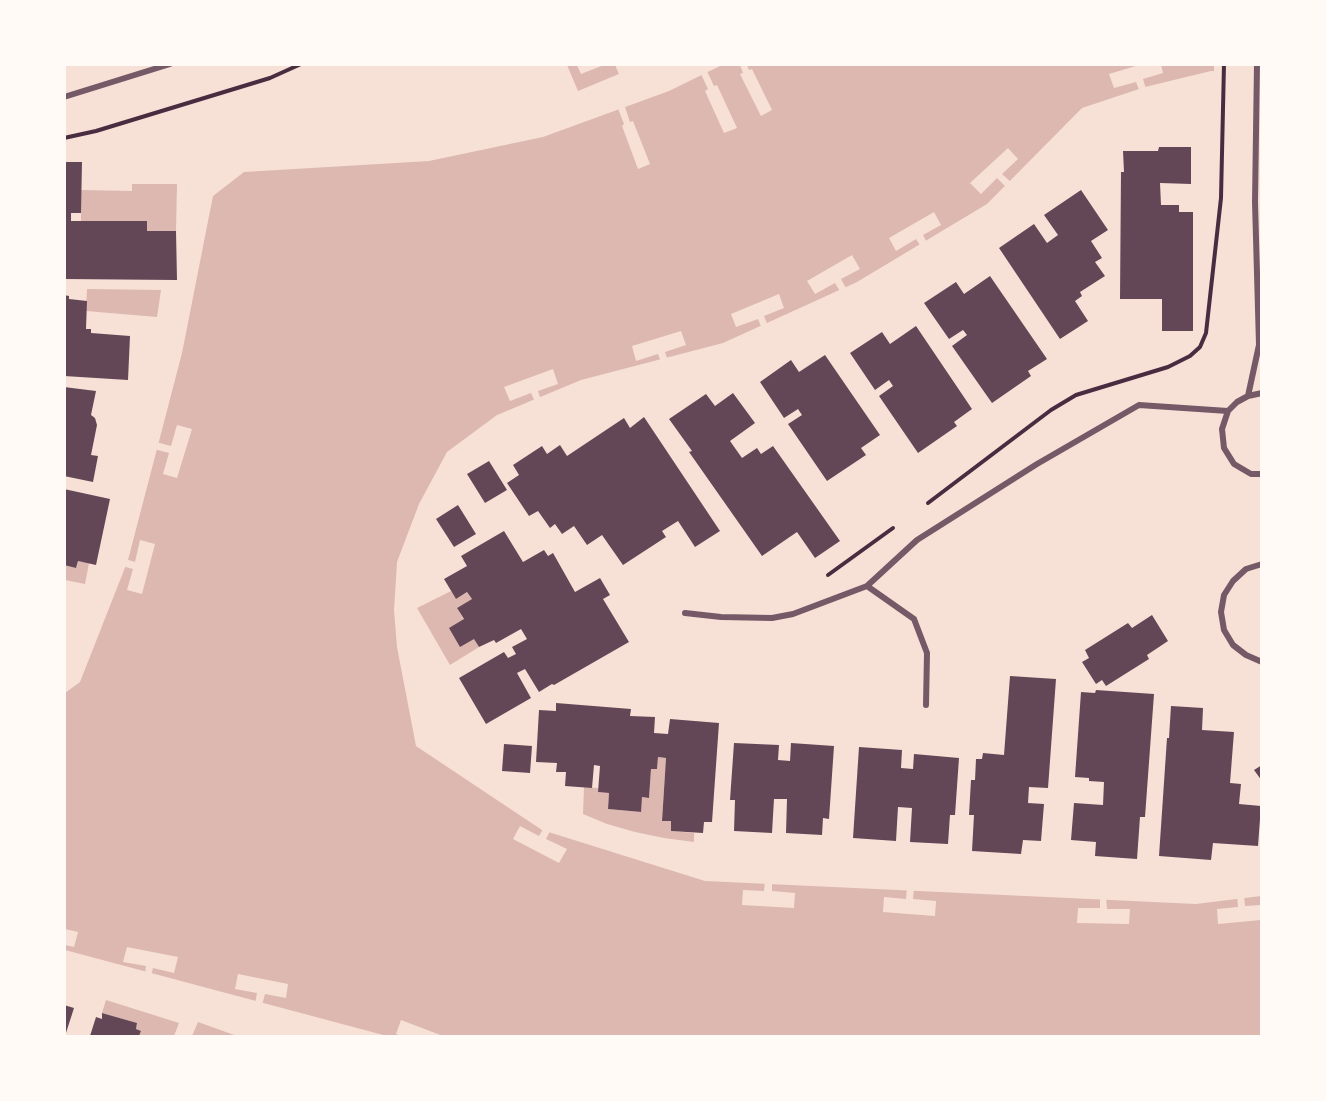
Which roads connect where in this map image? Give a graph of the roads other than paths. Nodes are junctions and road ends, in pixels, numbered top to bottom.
1 (170, 64) edge
2 (1257, 64) edge
3 (64, 97) edge
4 (1262, 393) edge
5 (1248, 396) junction
6 (1228, 411) junction
7 (1262, 474) edge
8 (1262, 564) edge
9 (867, 586) junction
10 (685, 613) dead end
11 (1262, 662) edge
12 (926, 705) dead end

1 - 3 street
2 - 5 street
4 - 5 street
5 - 6 street
6 - 7 street
6 - 9 street
8 - 11 street
9 - 10 street
9 - 12 street

